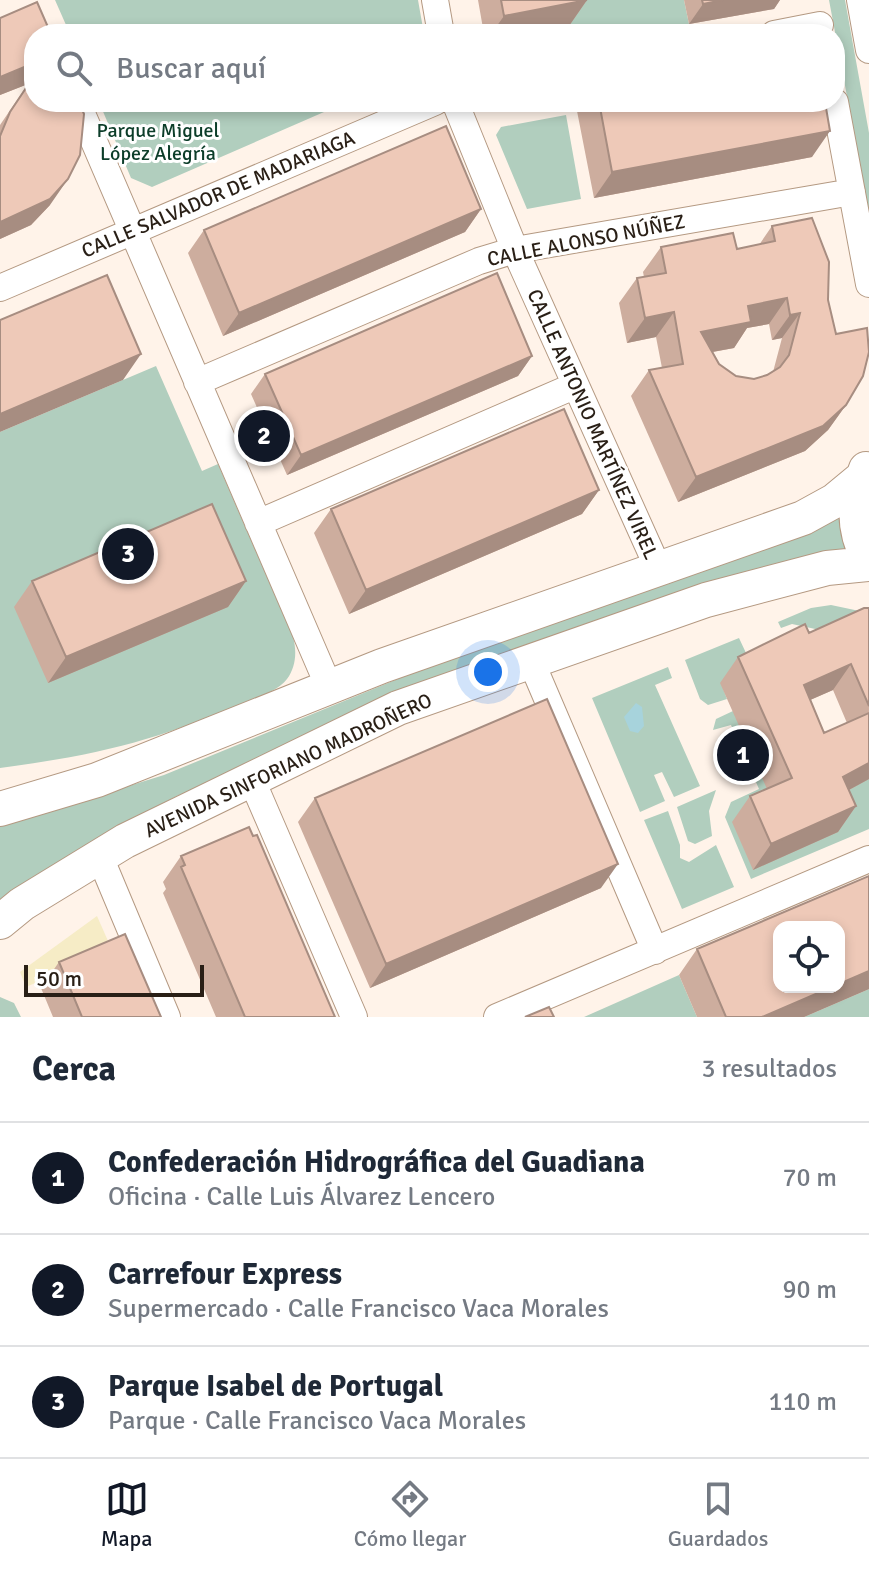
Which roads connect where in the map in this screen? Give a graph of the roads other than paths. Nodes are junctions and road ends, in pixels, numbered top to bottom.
1 (435, 0) edge
2 (860, 0) edge
3 (439, 24) edge
4 (869, 50) edge
5 (81, 112) edge
6 (412, 112) edge
7 (459, 112) edge
8 (837, 112) edge
9 (852, 192) junction
10 (133, 231) junction
11 (515, 250) junction
12 (869, 284) edge
13 (0, 288) edge
14 (197, 382) junction
15 (574, 386) junction
16 (866, 470) edge
17 (258, 523) junction
18 (869, 562) edge
19 (658, 568) junction
20 (531, 661) junction
21 (329, 687) junction
22 (251, 778) junction
23 (0, 809) edge
24 (100, 857) junction
25 (869, 859) edge
26 (0, 922) edge
27 (655, 951) junction
28 (167, 1017) edge
29 (354, 1017) edge
30 (497, 1017) edge

1 - 3 street
2 - 4 street
5 - 10 street
6 - 10 street, CALLE SALVADOR DE MADARIAGA
7 - 11 street, CALLE ANTONIO MARTÍNEZ VIREL
8 - 9 street
9 - 11 street, CALLE ALONSO NÚÑEZ
9 - 12 street
10 - 13 street, CALLE SALVADOR DE MADARIAGA
10 - 14 street
11 - 14 street, CALLE ALONSO NÚÑEZ
11 - 15 street, CALLE ANTONIO MARTÍNEZ VIREL
14 - 17 street
15 - 17 street
15 - 19 street, CALLE ANTONIO MARTÍNEZ VIREL
16 - 18 main road
16 - 19 main road
17 - 21 street
18 - 20 main road, AVENIDA SINFORIANO MADROÑERO
19 - 21 main road
20 - 22 main road, AVENIDA SINFORIANO MADROÑERO
20 - 27 street
21 - 23 main road
22 - 24 main road, AVENIDA SINFORIANO MADROÑERO
22 - 29 street
24 - 26 main road, AVENIDA SINFORIANO MADROÑERO
24 - 28 street
25 - 27 street
27 - 30 street

